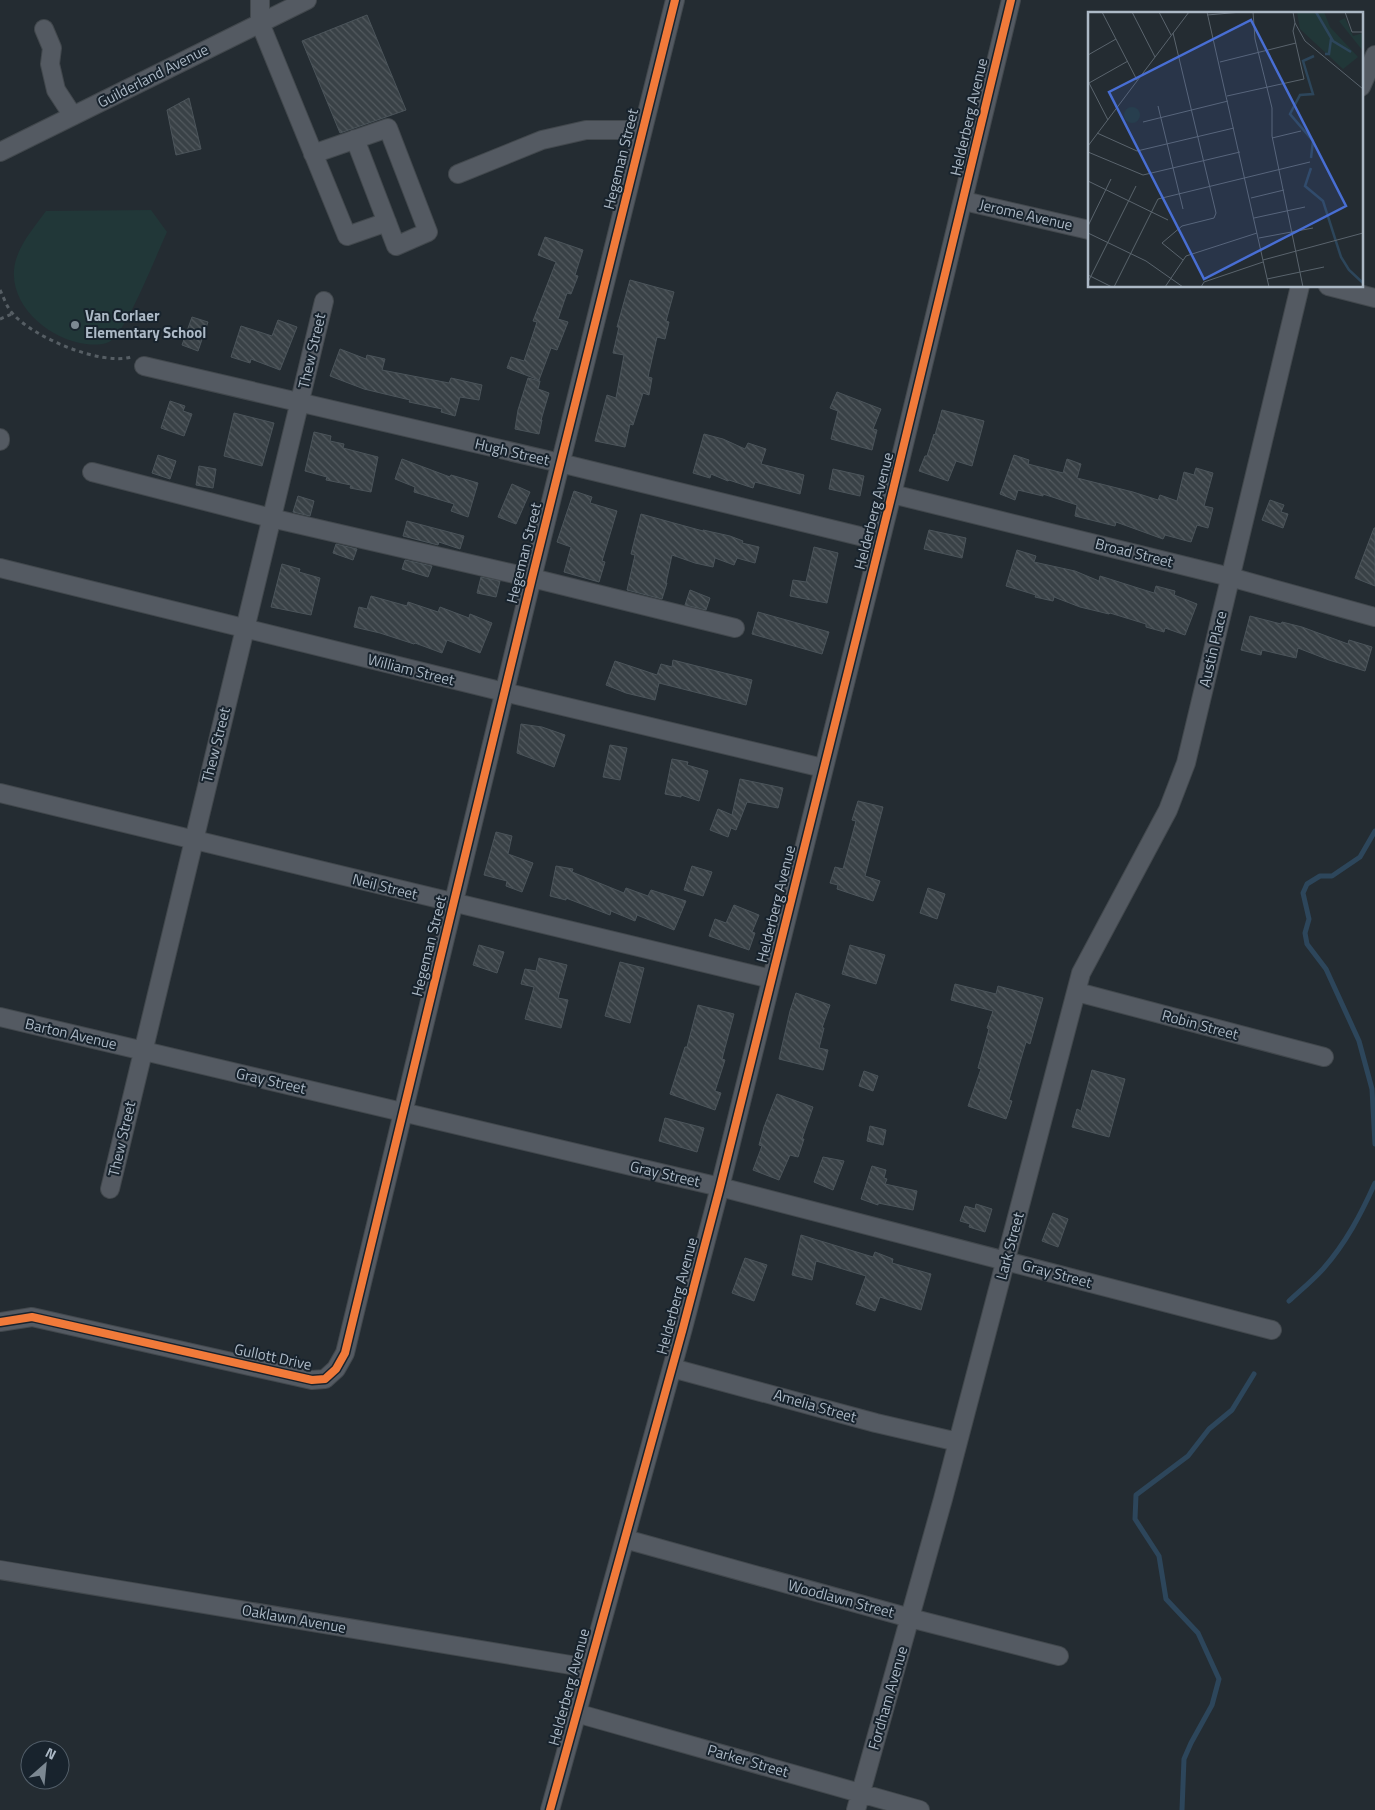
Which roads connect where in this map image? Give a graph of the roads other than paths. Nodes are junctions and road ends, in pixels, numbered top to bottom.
1 (260, 0) edge
2 (307, 0) edge
3 (675, 0) edge
4 (1011, 0) edge
5 (260, 22) junction
6 (44, 29) dead end
7 (1375, 55) edge
8 (1362, 85) edge
9 (73, 116) junction
10 (643, 130) junction
11 (356, 139) junction
12 (0, 152) edge
13 (313, 154) junction
14 (458, 174) dead end
15 (964, 201) junction
16 (387, 222) junction
17 (1088, 230) edge
18 (1300, 288) edge
19 (1336, 288) edge
20 (1375, 298) edge
21 (324, 301) dead end
22 (139, 360) road end
23 (300, 402) junction
24 (560, 463) junction
25 (92, 472) dead end
26 (892, 494) junction
27 (271, 518) junction
28 (880, 541) junction
29 (0, 568) edge
30 (1230, 577) junction
31 (532, 578) junction
32 (1375, 617) edge
33 (735, 628) dead end
34 (244, 629) junction
35 (504, 692) junction
36 (823, 768) junction
37 (0, 793) edge
38 (193, 840) junction
39 (454, 903) junction
40 (771, 980) junction
41 (1077, 992) junction
42 (0, 1017) edge
43 (142, 1050) junction
44 (1324, 1057) dead end
45 (403, 1113) junction
46 (720, 1187) junction
47 (110, 1189) dead end
48 (1007, 1261) junction
49 (0, 1322) edge
50 (1272, 1330) dead end
51 (672, 1368) junction
52 (958, 1442) junction
53 (943, 1499) joint
54 (624, 1539) junction
55 (0, 1570) edge
56 (910, 1618) junction
57 (1059, 1656) dead end
58 (589, 1668) junction
59 (576, 1713) junction
60 (858, 1802) edge
61 (550, 1810) edge
62 (920, 1810) edge

1 - 5 street
2 - 5 street, Guilderland Avenue
3 - 10 street, Hegeman Street
4 - 15 street, Helderberg Avenue
5 - 9 street, Guilderland Avenue
5 - 13 street
6 - 9 street
7 - 8 street
9 - 12 street, Guilderland Avenue
10 - 14 street
10 - 24 street, Hegeman Street
11 - 13 street
11 - 16 street
11 - 16 street
13 - 16 street
15 - 17 street, Jerome Avenue
15 - 26 street, Helderberg Avenue
18 - 30 street, Austin Place
19 - 20 street
21 - 23 street, Thew Street
22 - 23 street, Hugh Street
23 - 24 street, Hugh Street
23 - 27 street, Thew Street
24 - 28 street, Hugh Street
24 - 31 street, Hegeman Street
25 - 27 street
26 - 28 street, Helderberg Avenue
26 - 30 street, Broad Street
27 - 31 street
27 - 34 street, Thew Street
28 - 36 street, Helderberg Avenue
29 - 34 street, William Street
30 - 32 street, Broad Street
30 - 41 street, Austin Place
31 - 33 street
31 - 35 street, Hegeman Street
34 - 35 street, William Street
34 - 38 street, Thew Street
35 - 36 street, William Street
35 - 39 street, Hegeman Street
36 - 40 street, Helderberg Avenue
37 - 38 street, Neil Street
38 - 39 street, Neil Street
38 - 43 street, Thew Street
39 - 40 street, Neil Street
39 - 45 street, Hegeman Street
40 - 46 street, Helderberg Avenue
41 - 44 street, Robin Street
41 - 48 street, Lark Street
42 - 43 street, Barton Avenue
43 - 45 street, Gray Street
43 - 47 street, Thew Street
45 - 46 street, Gray Street
45 - 49 street, Gullott Drive
46 - 48 street, Gray Street
46 - 51 street, Helderberg Avenue
48 - 50 street, Gray Street
48 - 52 street, Lark Street
51 - 52 street, Amelia Street
51 - 54 street, Helderberg Avenue
52 - 53 street, Lark Street
53 - 56 street, Fordham Avenue
54 - 56 street, Woodlawn Street
54 - 58 street, Helderberg Avenue
55 - 58 street, Oaklawn Avenue
56 - 57 street, Woodlawn Street
56 - 60 street, Fordham Avenue
58 - 59 street, Helderberg Avenue
59 - 60 street, Parker Street
59 - 61 street, Helderberg Avenue
60 - 62 street, Parker Street

